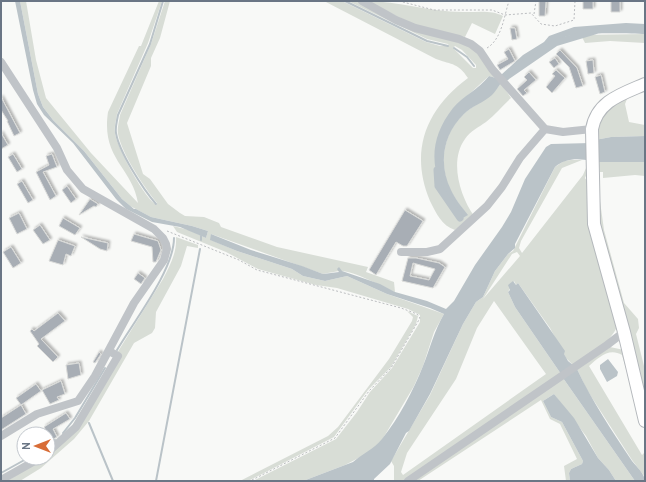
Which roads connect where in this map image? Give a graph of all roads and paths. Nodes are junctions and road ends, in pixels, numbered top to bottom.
1 (362, 1) edge
2 (399, 1) edge
3 (509, 1) edge
4 (536, 1) edge
5 (575, 1) edge
6 (505, 15) junction
7 (533, 15) junction
8 (480, 51) junction
9 (1, 62) edge
10 (645, 84) edge
11 (545, 129) junction
12 (593, 134) junction
13 (163, 230) dead end
14 (401, 252) dead end
15 (624, 332) junction
16 (109, 351) junction
17 (645, 421) edge
18 (1, 436) edge
19 (56, 445) edge
20 (26, 466) edge
21 (1, 480) edge
22 (250, 481) edge
23 (408, 481) edge

1 - 8 street
2 - 6 path
3 - 6 path
4 - 7 path
5 - 7 path
6 - 7 path
6 - 8 path
8 - 11 street
9 - 16 street
10 - 12 main road
11 - 12 street
11 - 14 street
12 - 15 main road
13 - 22 path
15 - 17 main road
15 - 23 street
16 - 18 street
16 - 19 street
20 - 21 street

